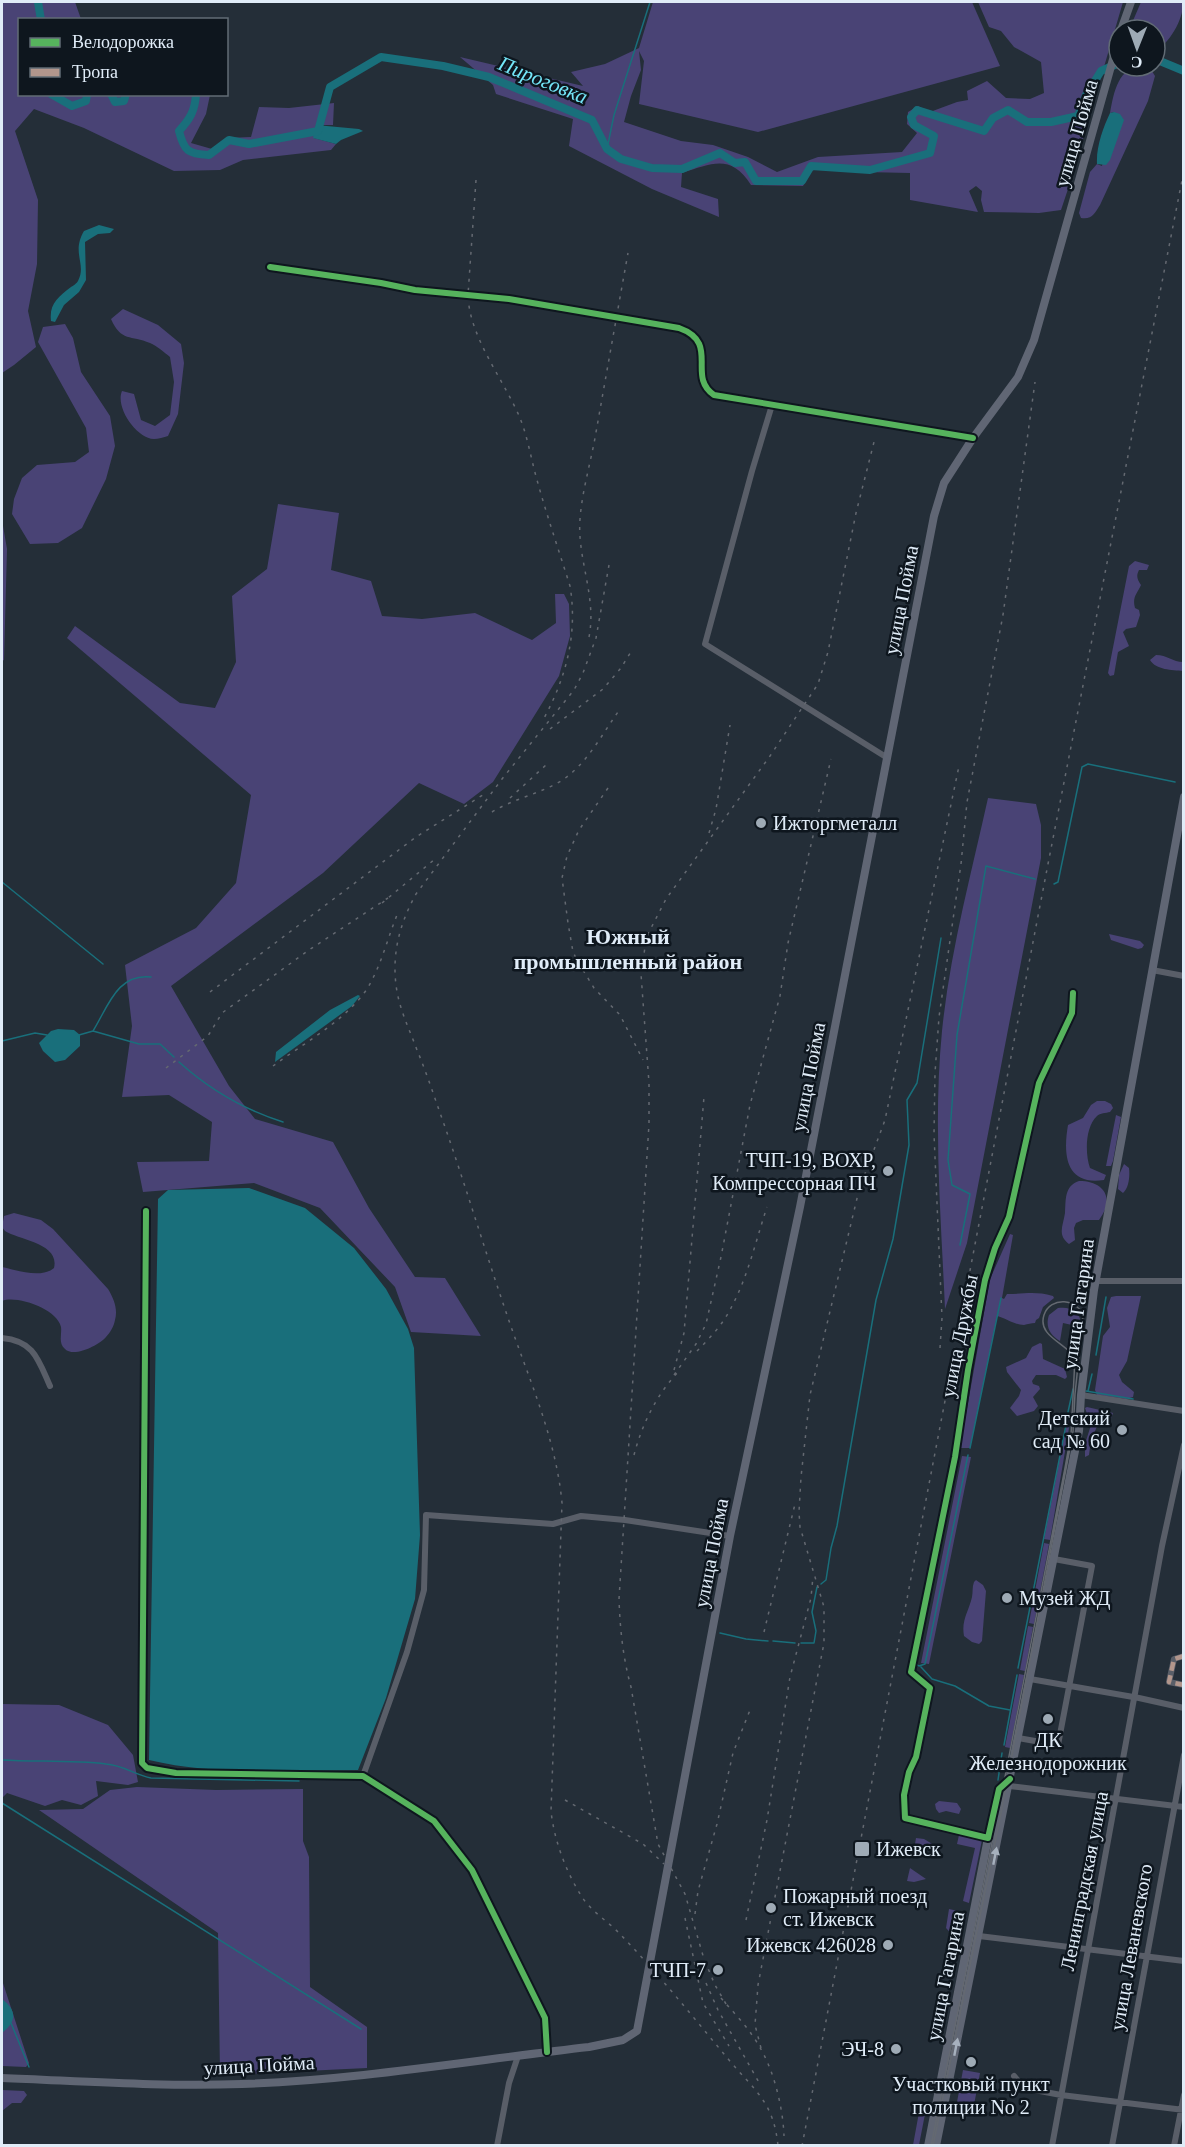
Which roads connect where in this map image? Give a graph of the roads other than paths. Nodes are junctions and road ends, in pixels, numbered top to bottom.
1 (1131, 2) edge
2 (1125, 18) edge
3 (1108, 78) edge
4 (270, 267) dead end
5 (772, 405) junction
6 (973, 438) junction
7 (886, 757) junction
8 (1184, 797) edge
9 (1152, 970) junction
10 (1184, 976) edge
11 (1073, 993) dead end
12 (146, 1211) dead end
13 (1096, 1281) junction
14 (1184, 1281) edge
15 (2, 1338) edge
16 (50, 1386) dead end
17 (1081, 1395) junction
18 (1184, 1411) edge
19 (1184, 1445) edge
20 (730, 1536) junction
21 (1054, 1559) junction
22 (1184, 1656) edge
23 (1030, 1679) junction
24 (1184, 1685) edge
25 (1070, 1686) junction
26 (1134, 1697) junction
27 (1184, 1708) edge
28 (1018, 1738) junction
29 (1184, 1755) edge
30 (363, 1776) junction
31 (1009, 1783) junction
32 (1116, 1799) junction
33 (1174, 1806) junction
34 (1184, 1807) edge
35 (1003, 1816) junction
36 (988, 1838) junction
37 (979, 1936) junction
38 (1088, 1950) junction
39 (1147, 1956) junction
40 (1184, 1961) edge
41 (548, 2052) junction
42 (518, 2056) junction
43 (1014, 2076) dead end
44 (2, 2078) edge
45 (1061, 2095) junction
46 (1184, 2095) edge
47 (1119, 2103) junction
48 (1182, 2110) edge
49 (497, 2145) edge
50 (928, 2145) edge
51 (936, 2145) edge
52 (1052, 2145) edge
53 (1112, 2145) edge
54 (1174, 2145) edge

1 - 2 main road
3 - 6 main road, улица Пойма
4 - 5 street
5 - 6 street
5 - 7 street
6 - 7 main road, улица Пойма
7 - 20 main road, улица Пойма
8 - 9 main road, улица Гагарина
9 - 10 street
9 - 13 main road, улица Гагарина
11 - 36 street, улица Дружбы
12 - 30 street
13 - 14 street
13 - 17 main road, улица Гагарина
15 - 16 street
17 - 18 street
17 - 21 main road, улица Гагарина
19 - 26 street, Ленинградская улица
20 - 30 street
20 - 41 main road, улица Пойма
21 - 23 main road, улица Гагарина
21 - 25 street
22 - 24 street
23 - 25 street
23 - 28 main road, улица Гагарина
25 - 26 street
25 - 28 street
26 - 27 street
26 - 32 street, Ленинградская улица
28 - 31 main road, улица Гагарина
29 - 33 street, улица Леваневского
30 - 41 street
31 - 32 street
31 - 35 main road, улица Гагарина
31 - 36 street
32 - 33 street
32 - 38 street, Ленинградская улица
33 - 34 street
33 - 39 street, улица Леваневского
35 - 36 main road, улица Гагарина
37 -> 35 main road, улица Гагарина
36 - 50 main road, улица Гагарина
37 - 38 street
51 -> 37 main road, улица Гагарина
38 - 39 street
38 - 45 street, Ленинградская улица
39 - 40 street
39 - 47 street, улица Леваневского
41 - 42 main road, улица Пойма
42 - 44 main road, улица Пойма
42 - 49 street
43 - 45 street
45 - 47 street
45 - 52 street, Ленинградская улица
46 - 48 street
47 - 48 street
47 - 53 street, улица Леваневского
48 - 54 street

